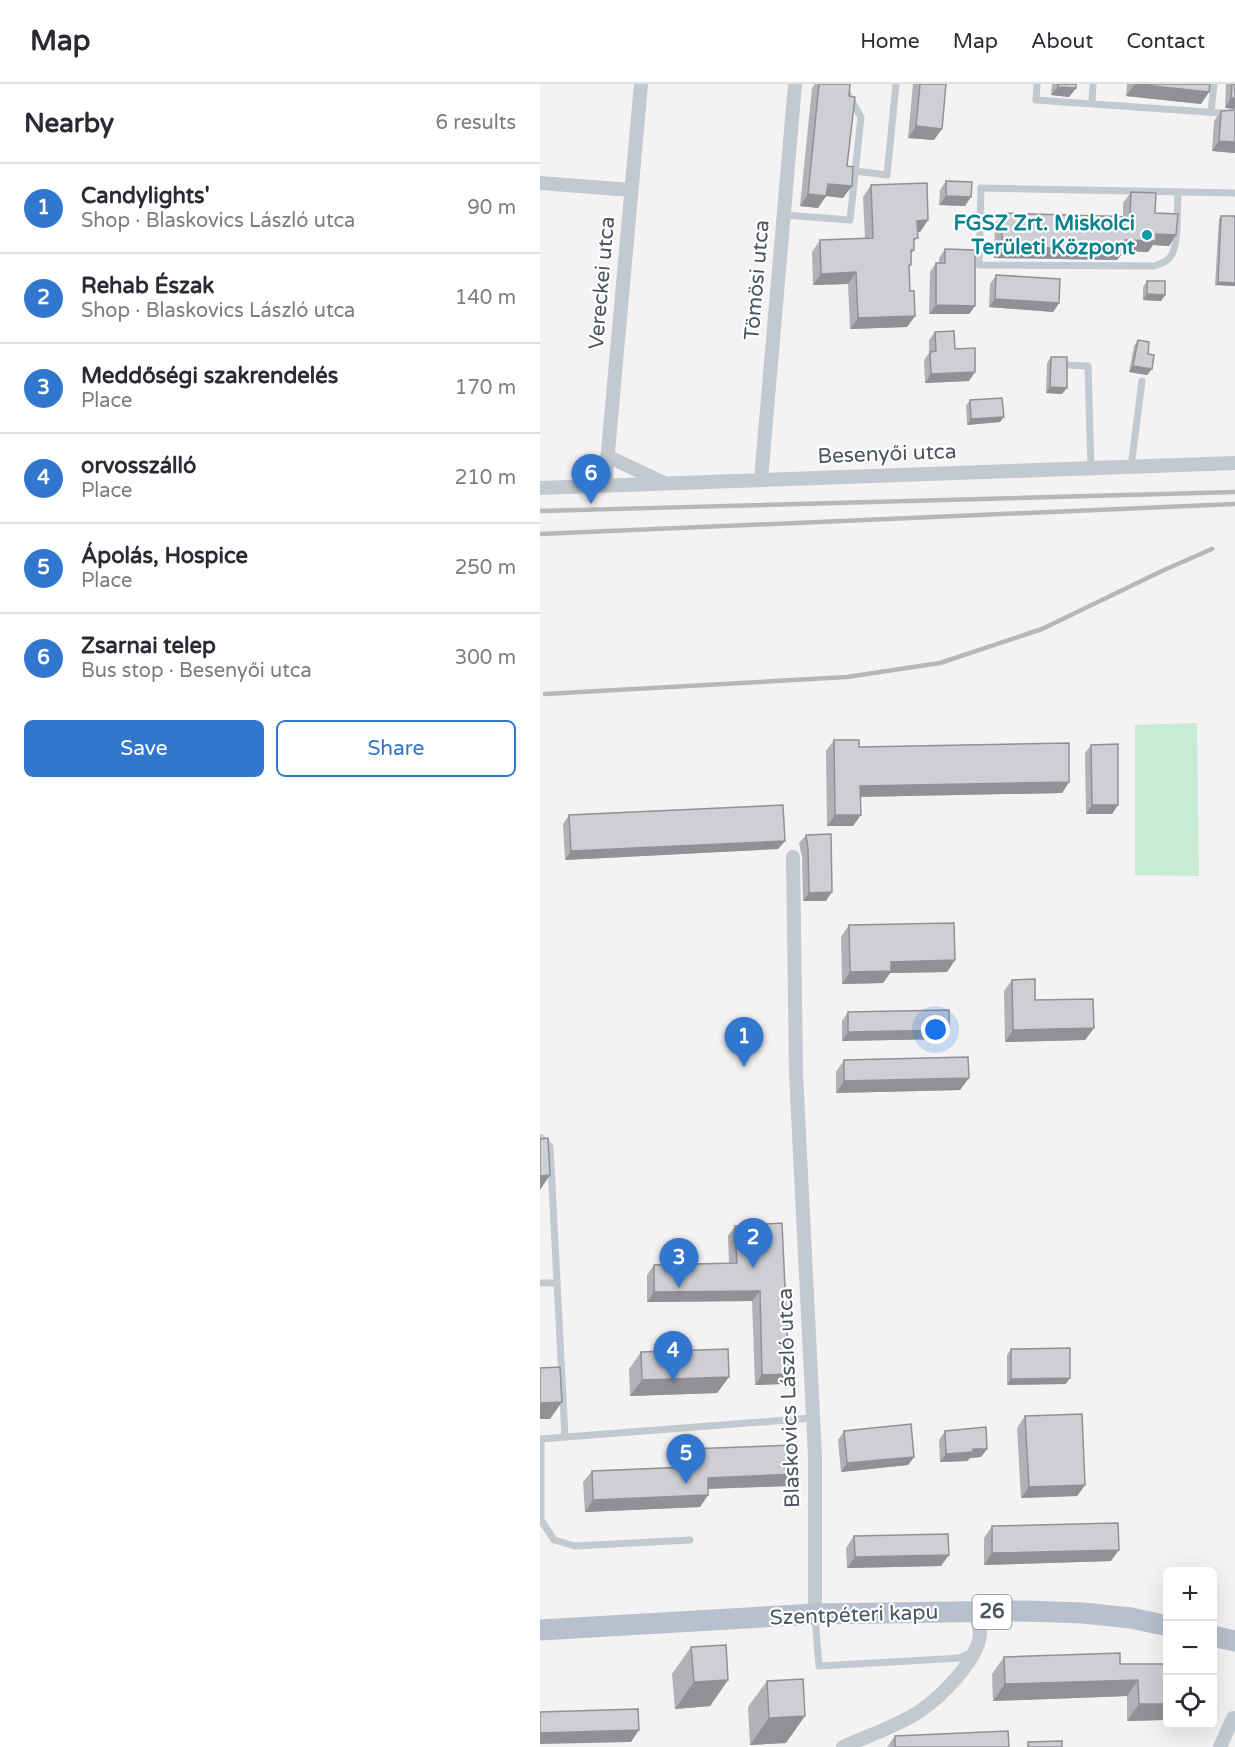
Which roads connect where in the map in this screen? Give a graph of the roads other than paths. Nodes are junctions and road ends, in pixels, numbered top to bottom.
1 (641, 84) edge
2 (795, 84) edge
3 (842, 84) edge
4 (896, 84) edge
5 (1037, 84) edge
6 (1093, 84) edge
7 (1214, 84) edge
8 (1092, 104) junction
9 (1211, 112) junction
10 (1235, 114) edge
11 (855, 171) junction
12 (540, 183) edge
13 (631, 190) junction
14 (1178, 193) junction
15 (1235, 193) edge
16 (784, 215) junction
17 (1068, 365) edge
18 (1142, 381) dead end
19 (607, 456) junction
20 (1235, 463) edge
21 (1131, 467) junction
22 (1091, 468) junction
23 (761, 479) junction
24 (664, 483) junction
25 (605, 486) junction
26 (540, 488) edge
27 (793, 856) dead end
28 (540, 1137) edge
29 (557, 1282) junction
30 (540, 1283) edge
31 (813, 1418) junction
32 (565, 1437) junction
33 (541, 1439) edge
34 (690, 1540) dead end
35 (976, 1612) junction
36 (815, 1614) junction
37 (1163, 1625) edge
38 (540, 1630) edge
39 (1217, 1637) edge
40 (1235, 1641) edge
41 (975, 1651) junction
42 (1233, 1718) dead end
43 (843, 1747) edge
44 (1220, 1747) edge

1 - 13 street, Vereckei utca
2 - 16 street, Tömösi utca
3 - 11 lane
4 - 11 lane
5 - 8 lane
6 - 8 lane
7 - 9 lane
8 - 9 lane
9 - 10 lane
11 - 16 lane
12 - 13 street
13 - 19 street, Vereckei utca
14 - 14 lane
14 - 15 lane
16 - 23 street, Tömösi utca
17 - 22 lane
18 - 21 lane
19 - 24 street
19 - 25 street, Vereckei utca
20 - 21 street, Besenyői utca
21 - 22 street, Besenyői utca
22 - 23 street, Besenyői utca
23 - 24 street, Besenyői utca
24 - 25 street, Besenyői utca
25 - 26 street, Besenyői utca
27 - 31 street, Blaskovics László utca
28 - 29 lane
29 - 30 lane
29 - 32 lane
31 - 32 lane
31 - 36 street, Blaskovics László utca
32 - 33 lane
33 - 34 lane
35 - 36 main road, Szentpéteri kapu / 26
35 - 37 main road, Szentpéteri kapu / 26
35 - 41 street
36 - 38 main road, Szentpéteri kapu / 26
36 - 41 lane
39 - 40 main road
41 - 43 street
42 - 44 street

